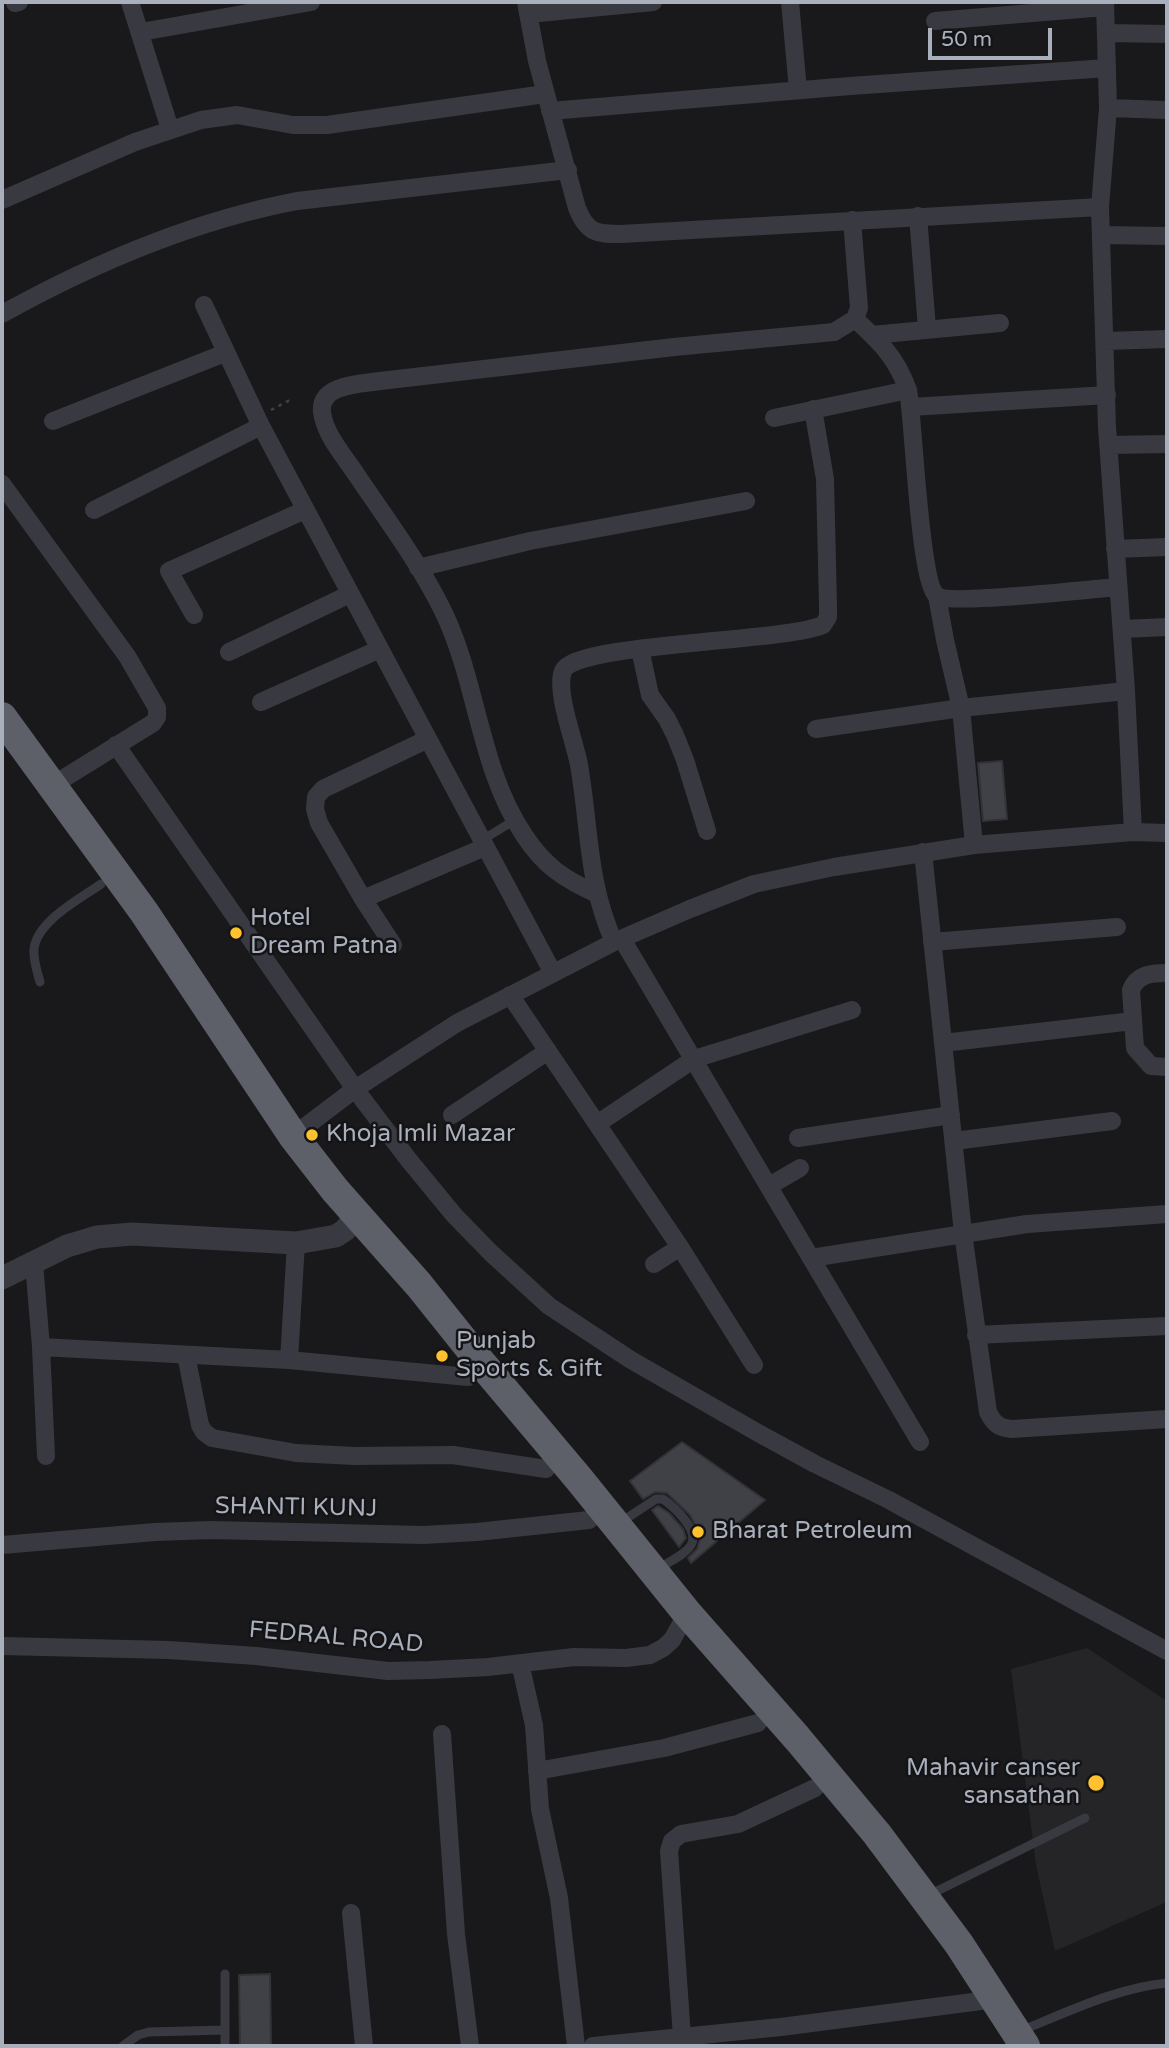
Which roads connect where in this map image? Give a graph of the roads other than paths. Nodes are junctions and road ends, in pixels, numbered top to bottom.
1 (130, 2) edge
2 (312, 2) edge
3 (653, 2) edge
4 (790, 2) edge
5 (281, 4) edge
6 (1105, 4) edge
7 (527, 8) edge
8 (935, 21) dead end
9 (141, 32) junction
10 (1106, 33) junction
11 (1167, 34) edge
12 (1107, 68) junction
13 (798, 90) junction
14 (545, 93) junction
15 (1108, 108) junction
16 (1167, 110) edge
17 (550, 111) junction
18 (170, 129) junction
19 (568, 170) junction
20 (2, 200) edge
21 (1100, 206) junction
22 (918, 216) junction
23 (852, 220) junction
24 (1101, 235) junction
25 (1167, 236) edge
26 (204, 305) dead end
27 (2, 314) edge
28 (855, 319) junction
29 (1000, 323) dead end
30 (927, 328) junction
31 (872, 335) junction
32 (1167, 339) edge
33 (1106, 341) junction
34 (225, 353) junction
35 (1107, 395) junction
36 (910, 399) junction
37 (813, 409) junction
38 (774, 418) dead end
39 (53, 421) dead end
40 (261, 426) junction
41 (1109, 444) junction
42 (1167, 444) edge
43 (2, 484) edge
44 (746, 501) dead end
45 (94, 510) dead end
46 (305, 510) junction
47 (1167, 547) edge
48 (1115, 550) junction
49 (418, 568) junction
50 (1118, 587) junction
51 (350, 594) junction
52 (937, 596) junction
53 (194, 615) dead end
54 (1167, 627) edge
55 (1122, 629) junction
56 (380, 649) junction
57 (640, 649) junction
58 (229, 652) dead end
59 (1126, 691) junction
60 (261, 702) dead end
61 (961, 708) junction
62 (2, 717) edge
63 (816, 729) dead end
64 (428, 740) junction
65 (116, 745) junction
66 (2, 748) edge
67 (53, 785) junction
68 (515, 820) junction
69 (707, 831) dead end
70 (1133, 832) junction
71 (1167, 833) edge
72 (484, 843) junction
73 (974, 845) junction
74 (923, 852) junction
75 (101, 884) junction
76 (597, 894) junction
77 (363, 899) junction
78 (1117, 927) dead end
79 (618, 940) junction
80 (932, 942) junction
81 (393, 944) dead end
82 (552, 973) junction
83 (1167, 973) edge
84 (40, 982) dead end
85 (510, 995) junction
86 (852, 1010) dead end
87 (1133, 1021) junction
88 (943, 1043) junction
89 (548, 1051) junction
90 (694, 1059) junction
91 (1167, 1067) edge
92 (355, 1088) junction
93 (452, 1115) dead end
94 (951, 1115) junction
95 (1112, 1121) dead end
96 (597, 1124) junction
97 (293, 1136) junction
98 (798, 1138) dead end
99 (954, 1141) junction
100 (800, 1168) dead end
101 (769, 1186) junction
102 (1167, 1214) edge
103 (351, 1222) junction
104 (963, 1233) junction
105 (296, 1243) junction
106 (680, 1247) junction
107 (811, 1258) junction
108 (34, 1263) junction
109 (654, 1264) dead end
110 (2, 1278) edge
111 (1167, 1326) edge
112 (976, 1335) junction
113 (41, 1347) junction
114 (186, 1355) junction
115 (289, 1360) junction
116 (754, 1365) dead end
117 (468, 1377) junction
118 (1167, 1419) edge
119 (920, 1442) dead end
120 (46, 1455) dead end
121 (546, 1469) junction
122 (603, 1522) junction
123 (2, 1545) edge
124 (654, 1571) junction
125 (682, 1622) junction
126 (2, 1646) edge
127 (1167, 1651) edge
128 (520, 1663) junction
129 (758, 1723) junction
130 (442, 1734) dead end
131 (537, 1771) junction
132 (814, 1788) junction
133 (1085, 1818) dead end
134 (926, 1897) junction
135 (351, 1913) dead end
136 (225, 1974) dead end
137 (1167, 1983) edge
138 (986, 2000) junction
139 (225, 2030) junction
140 (682, 2037) junction
141 (1015, 2042) edge
142 (123, 2046) edge
143 (225, 2046) edge
144 (364, 2046) edge
145 (470, 2046) edge
146 (576, 2046) edge
147 (593, 2046) edge

1 - 9 street
2 - 5 street
3 - 7 street
4 - 13 street
5 - 9 street
6 - 8 street
6 - 10 street
7 - 14 street
9 - 18 street
10 - 11 street
10 - 12 street
12 - 13 street
12 - 15 street
13 - 17 street
14 - 17 street
14 - 18 street
15 - 16 street
15 - 21 street
17 - 19 street
18 - 20 street
19 - 23 street
19 - 27 street
21 - 22 street
21 - 24 street
22 - 23 street
22 - 30 street
23 - 28 street
24 - 25 street
24 - 33 street
26 - 34 street
28 - 31 street
28 - 49 street
29 - 30 street
30 - 31 street
31 - 36 street
32 - 33 street
33 - 35 street
34 - 39 street
34 - 40 street
35 - 36 street
35 - 41 street
36 - 37 street
36 - 52 street
37 - 38 street
37 - 57 street
40 - 45 street
40 - 46 street
41 - 42 street
41 - 48 street
43 - 65 street
44 - 49 street
46 - 51 street
46 - 53 street
47 - 48 street
48 - 50 street
49 - 68 street
50 - 52 street
50 - 55 street
51 - 56 street
51 - 58 street
52 - 61 street
54 - 55 street
55 - 59 street
56 - 60 street
56 - 64 street
57 - 69 street
57 - 76 street
59 - 61 street
59 - 70 street
61 - 63 street
61 - 73 street
62 - 67 highway
64 - 72 street
64 - 77 street
65 - 67 street
65 - 92 street
66 - 75 highway
67 - 97 highway
68 - 72 lane
68 - 76 street
70 - 71 street
70 - 73 street
72 - 77 street
72 - 82 street
73 - 74 street
74 - 79 street
74 - 80 street
75 - 84 lane
75 - 103 highway
76 - 79 street
77 - 81 street
78 - 80 street
79 - 82 street
79 - 90 street
80 - 88 street
82 - 85 street
83 - 87 street
85 - 89 street
85 - 92 street
86 - 90 street
87 - 88 street
87 - 91 street
88 - 94 street
89 - 93 street
89 - 96 street
90 - 96 street
90 - 101 street
92 - 97 street
92 - 127 street
94 - 98 street
94 - 99 street
95 - 99 street
96 - 106 street
97 - 103 highway
99 - 104 street
100 - 101 street
101 - 107 street
102 - 104 street
103 - 105 street
103 - 117 highway
103 - 122 highway
104 - 107 street
104 - 112 street
105 - 108 street
105 - 115 street
106 - 109 street
106 - 116 street
107 - 119 street
108 - 110 street
108 - 113 street
111 - 112 street
112 - 118 street
113 - 114 street
113 - 120 street
114 - 115 street
114 - 121 street
115 - 117 street
117 - 121 highway
121 - 122 highway
122 - 123 street, SHANTI KUNJ
122 - 124 highway
122 - 124 lane
122 - 125 highway
124 - 125 highway
125 - 128 street, FEDRAL ROAD
125 - 129 highway
125 - 134 highway
126 - 128 street, FEDRAL ROAD
128 - 131 street
129 - 131 street
129 - 132 highway
130 - 145 street
131 - 146 street
132 - 138 highway
132 - 140 street
133 - 134 lane
134 - 138 highway
135 - 144 street
136 - 139 lane
137 - 141 lane
138 - 140 street
138 - 141 highway
139 - 142 lane
139 - 143 lane
140 - 147 street

